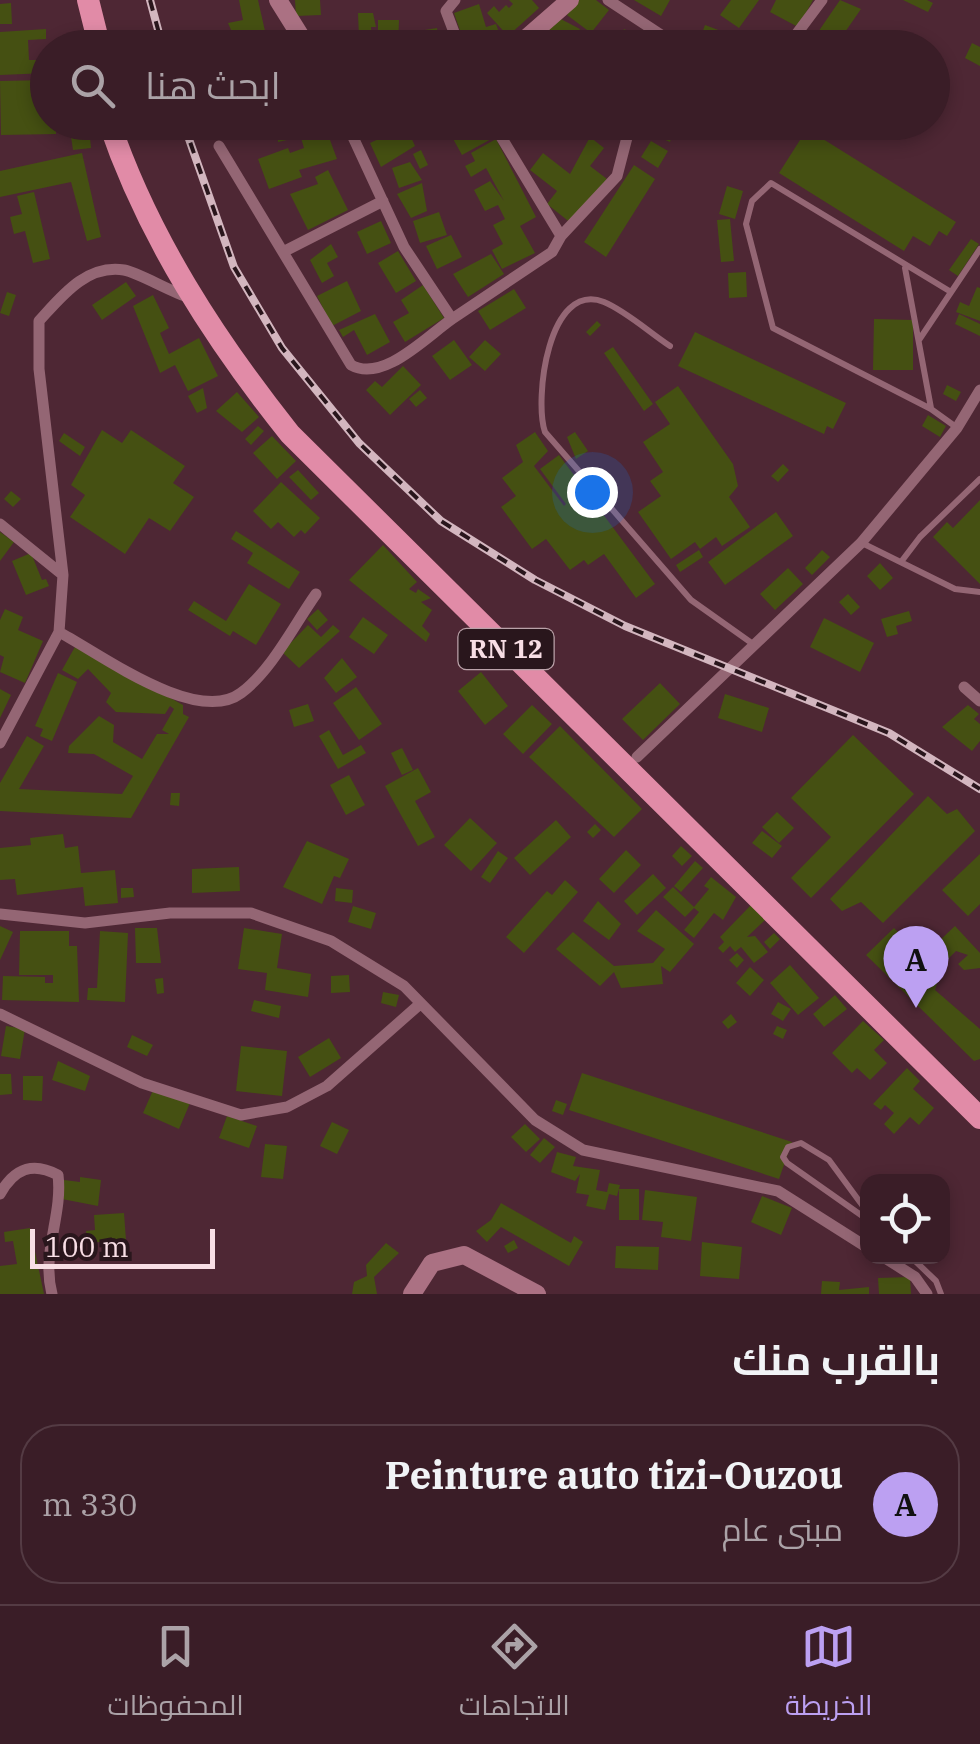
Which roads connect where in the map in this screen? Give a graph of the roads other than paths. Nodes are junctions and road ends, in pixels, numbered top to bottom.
1 (75, 0) edge
2 (88, 0) edge
3 (278, 0) edge
4 (570, 0) edge
5 (608, 0) edge
6 (822, 0) edge
7 (448, 4) edge
8 (82, 30) edge
9 (96, 30) edge
10 (297, 30) edge
11 (455, 30) edge
12 (536, 30) edge
13 (646, 30) edge
14 (800, 30) edge
15 (117, 140) edge
16 (131, 140) edge
17 (354, 140) edge
18 (503, 140) edge
19 (626, 140) edge
20 (218, 146) dead end
21 (383, 201) junction
22 (561, 236) junction
23 (980, 250) edge
24 (283, 252) junction
25 (905, 266) junction
26 (950, 292) junction
27 (194, 299) junction
28 (452, 320) junction
29 (919, 340) junction
30 (670, 346) dead end
31 (980, 390) edge
32 (931, 409) junction
33 (958, 428) junction
34 (980, 479) edge
35 (0, 524) edge
36 (861, 542) junction
37 (901, 562) junction
38 (63, 575) junction
39 (980, 592) edge
40 (316, 594) dead end
41 (60, 632) junction
42 (754, 644) junction
43 (964, 687) dead end
44 (980, 701) edge
45 (0, 743) edge
46 (638, 757) junction
47 (0, 914) edge
48 (420, 1004) junction
49 (0, 1014) edge
50 (980, 1100) edge
51 (980, 1118) edge
52 (0, 1194) edge
53 (860, 1201) edge
54 (860, 1214) edge
55 (860, 1243) edge
56 (895, 1264) edge
57 (918, 1264) edge
58 (52, 1294) edge
59 (412, 1294) edge
60 (538, 1294) edge
61 (927, 1294) edge
62 (941, 1294) edge

1 - 8 highway
2 - 9 highway
3 - 10 main road
4 - 12 main road
5 - 13 street
6 - 14 street
7 - 11 street
15 - 27 highway, RN 12
16 - 46 highway, RN 12
17 - 21 street
18 - 22 street
19 - 22 street
20 - 24 street
21 - 24 street
21 - 28 street
22 - 28 street
23 - 26 lane
24 - 28 street
25 - 26 lane
25 - 29 lane
25 - 32 lane
26 - 29 lane
27 - 38 street
27 - 51 highway, RN 12
29 - 32 lane
30 - 42 lane
31 - 33 street
32 - 33 lane
33 - 36 street
34 - 37 lane
35 - 38 street
36 - 37 lane
36 - 42 street
37 - 39 lane
38 - 41 street
40 - 41 street
41 - 45 street
42 - 46 street
43 - 44 street
46 - 50 highway, RN 12
47 - 48 street
48 - 49 street
48 - 55 street
52 - 58 street
53 - 54 lane
56 - 61 street
57 - 62 lane
59 - 60 main road

